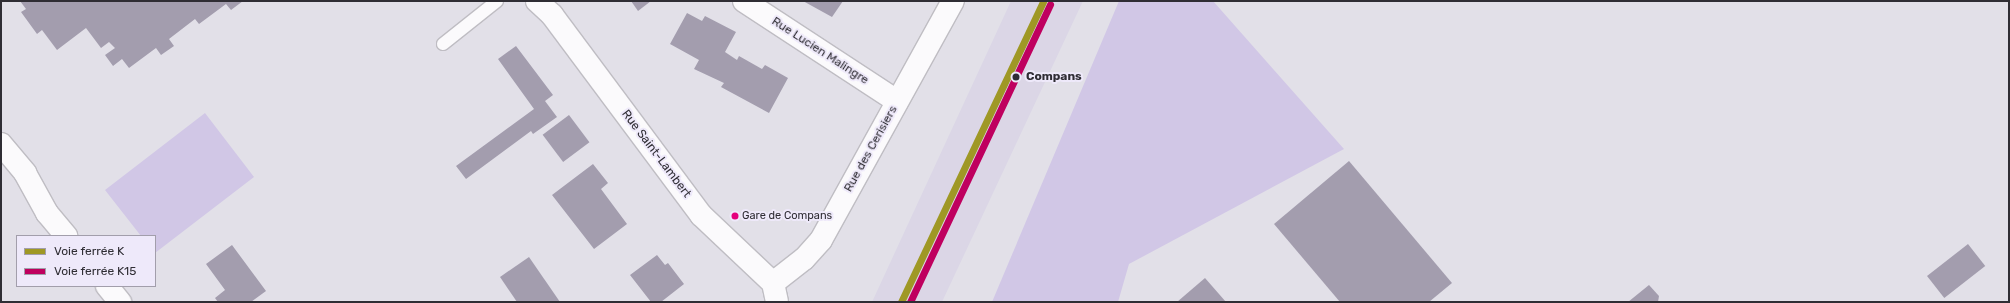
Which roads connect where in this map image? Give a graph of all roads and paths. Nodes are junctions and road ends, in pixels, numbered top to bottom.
1 (497, 1) edge
2 (537, 1) edge
3 (744, 1) edge
4 (952, 1) edge
5 (443, 44) dead end
6 (897, 101) junction
7 (1, 144) edge
8 (65, 235) edge
9 (108, 287) edge
10 (775, 292) edge
11 (120, 302) edge

1 - 5 lane
2 - 10 street, Rue Saint-Lambert
3 - 6 street, Rue Lucien Malingre
4 - 6 street, Rue des Cerisiers
6 - 10 street, Rue des Cerisiers
7 - 8 street
9 - 11 street

